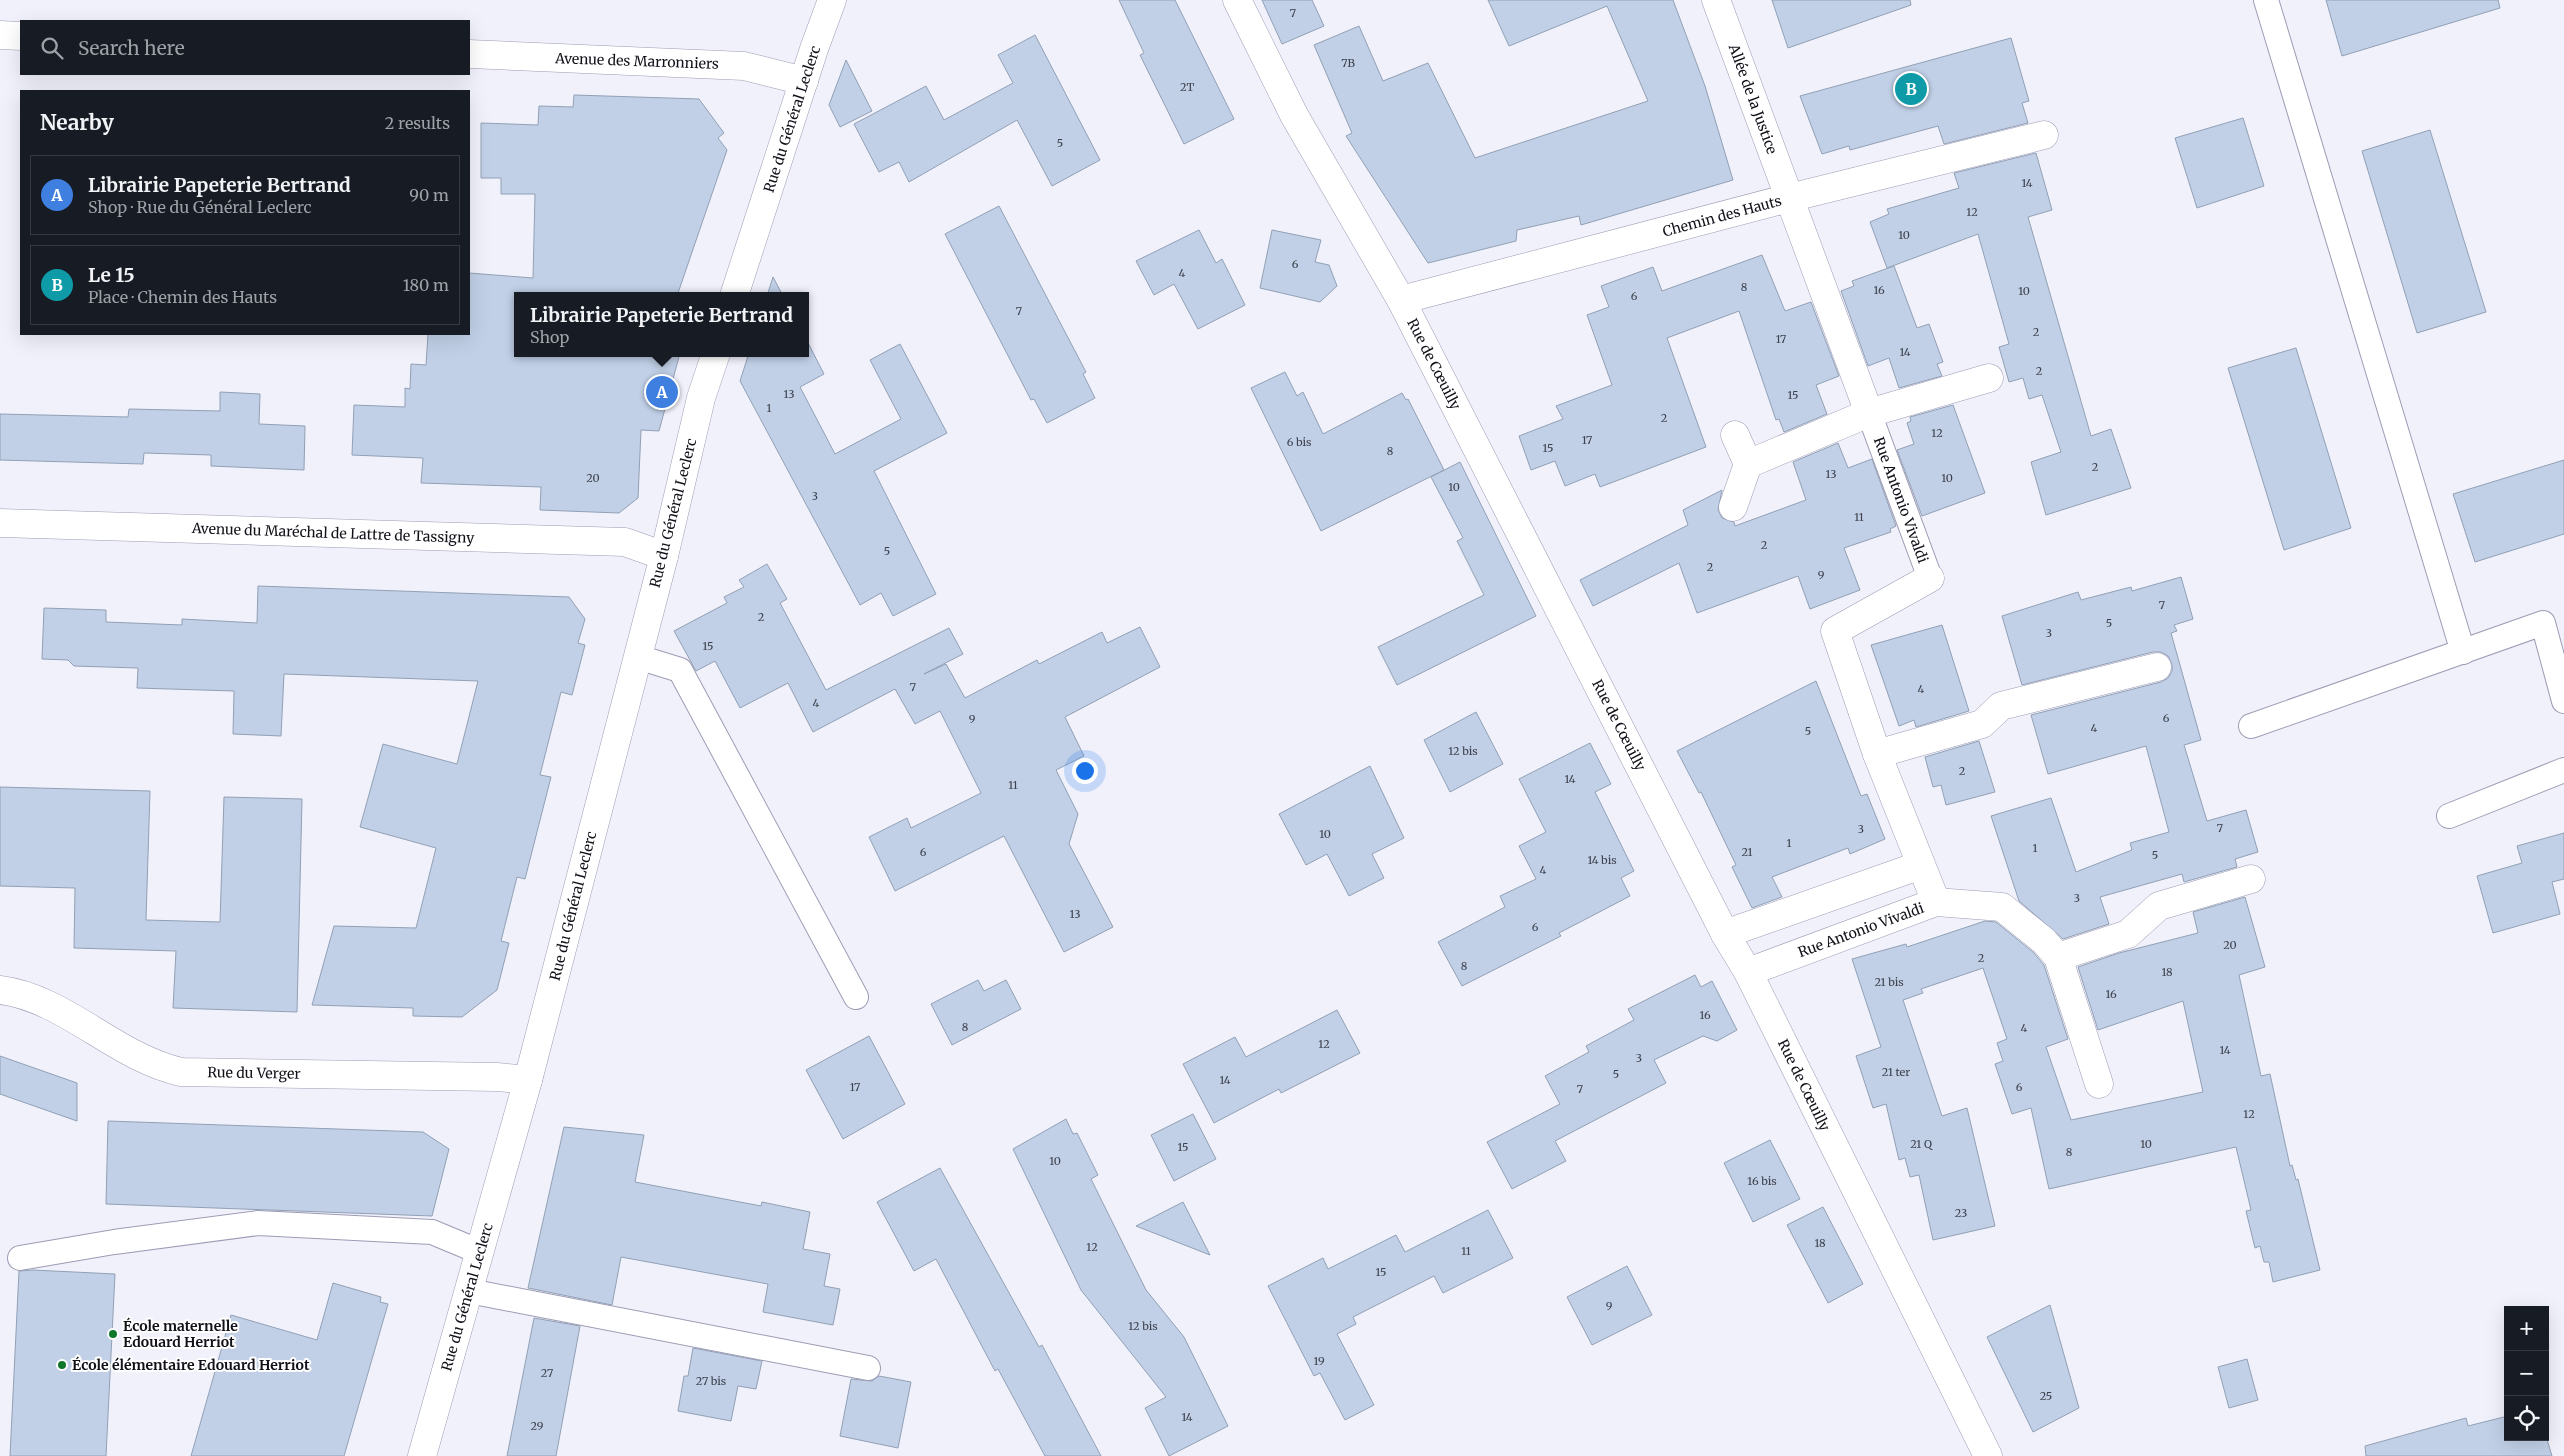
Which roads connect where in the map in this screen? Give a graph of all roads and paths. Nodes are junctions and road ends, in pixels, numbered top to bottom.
1 (832, 0) edge
2 (1237, 0) edge
3 (1716, 0) edge
4 (2266, 0) edge
5 (0, 35) edge
6 (20, 36) edge
7 (470, 54) edge
8 (804, 81) junction
9 (2044, 135) dead end
10 (1789, 198) junction
11 (735, 292) edge
12 (1401, 300) junction
13 (715, 357) edge
14 (1989, 378) dead end
15 (1869, 412) junction
16 (1735, 435) dead end
17 (1748, 464) junction
18 (1732, 507) dead end
19 (0, 523) edge
20 (664, 556) junction
21 (1930, 578) joint
22 (2462, 652) junction
23 (638, 657) junction
24 (2157, 667) dead end
25 (2564, 701) edge
26 (2251, 726) dead end
27 (1878, 754) junction
28 (2564, 770) edge
29 (2449, 816) dead end
30 (1921, 865) junction
31 (2251, 879) dead end
32 (1936, 902) junction
33 (1726, 934) junction
34 (2058, 957) junction
35 (1748, 972) junction
36 (0, 990) edge
37 (856, 997) dead end
38 (528, 1080) junction
39 (2099, 1084) dead end
40 (480, 1252) junction
41 (20, 1258) dead end
42 (469, 1291) junction
43 (868, 1368) dead end
44 (422, 1456) edge
45 (1988, 1456) edge

1 - 8 street, Rue du Général Leclerc
2 - 12 street, Rue de Cœuilly
3 - 10 street, Allée de la Justice
4 - 22 lane
5 - 6 street
7 - 8 street, Avenue des Marronniers
8 - 11 street, Rue du Général Leclerc
9 - 10 street, Chemin des Hauts
10 - 12 street, Chemin des Hauts
10 - 15 street, Rue Antonio Vivaldi
12 - 33 street, Rue de Cœuilly
13 - 20 street, Rue du Général Leclerc
14 - 15 street
15 - 17 street
15 - 21 lane, Rue Antonio Vivaldi
16 - 17 street
17 - 18 street
19 - 20 street, Avenue du Maréchal de Lattre de Tassigny
20 - 23 street, Rue du Général Leclerc
21 - 27 street, Rue Antonio Vivaldi
22 - 25 lane
22 - 26 lane
23 - 37 lane
23 - 38 street, Rue du Général Leclerc
24 - 27 street
27 - 30 street, Rue Antonio Vivaldi
28 - 29 lane
30 - 32 street, Rue Antonio Vivaldi
30 - 33 street
31 - 34 street
32 - 34 street
32 - 35 street, Rue Antonio Vivaldi
33 - 35 street, Rue de Cœuilly
34 - 39 street
35 - 45 street, Rue de Cœuilly
36 - 38 street, Rue du Verger
38 - 40 street, Rue du Général Leclerc
40 - 41 lane
40 - 42 street, Rue du Général Leclerc
42 - 43 lane
42 - 44 street, Rue du Général Leclerc

